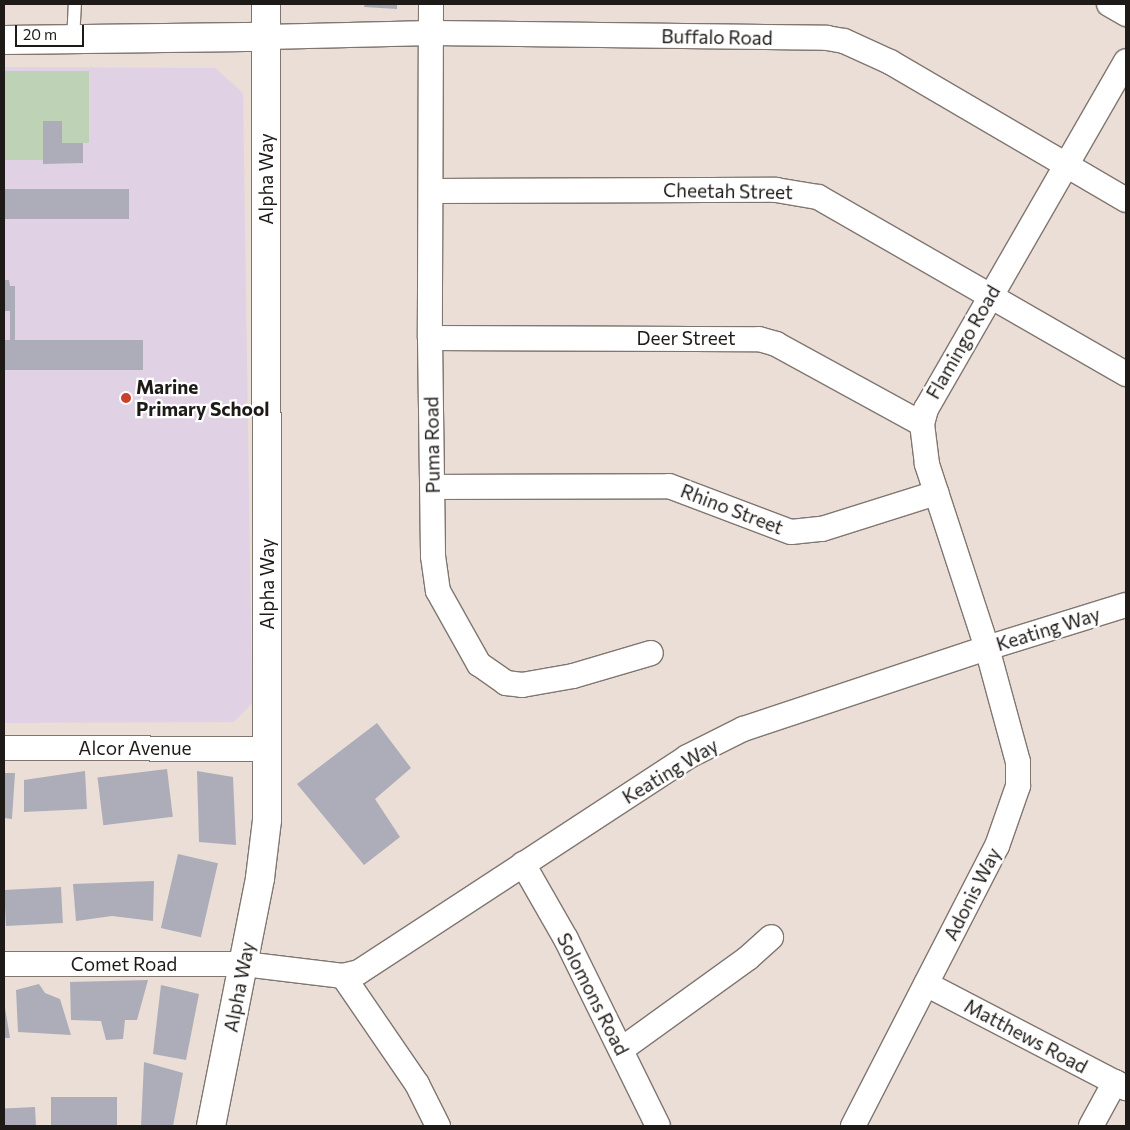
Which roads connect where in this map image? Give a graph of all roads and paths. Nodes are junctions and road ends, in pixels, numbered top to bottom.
1 (75, 4) edge
2 (266, 4) edge
3 (431, 4) edge
4 (1109, 4) edge
5 (1126, 14) edge
6 (431, 33) junction
7 (266, 37) junction
8 (4, 40) edge
9 (73, 40) junction
10 (1126, 61) edge
11 (1066, 166) junction
12 (432, 191) junction
13 (1126, 200) edge
14 (991, 293) junction
15 (430, 338) junction
16 (1126, 374) edge
17 (922, 424) junction
18 (433, 487) junction
19 (936, 493) junction
20 (1126, 605) edge
21 (987, 648) junction
22 (651, 653) dead end
23 (4, 748) edge
24 (267, 748) junction
25 (523, 864) junction
26 (771, 937) dead end
27 (4, 964) edge
28 (244, 964) junction
29 (343, 976) junction
30 (926, 984) junction
31 (622, 1049) junction
32 (1122, 1086) edge
33 (212, 1126) edge
34 (438, 1126) edge
35 (658, 1126) edge
36 (853, 1126) edge
37 (1091, 1126) edge

1 - 9 lane
2 - 7 street, Alpha Way
3 - 6 street, Puma Road
4 - 5 street
6 - 7 street, Buffalo Road
6 - 11 street, Buffalo Road
6 - 12 street, Puma Road
7 - 9 street
7 - 24 street, Alpha Way
8 - 9 street
10 - 11 street, Flamingo Road
11 - 13 street, Buffalo Road
11 - 14 street, Flamingo Road
12 - 14 street, Cheetah Street
12 - 15 street, Puma Road
14 - 16 street, Cheetah Street
14 - 17 street, Flamingo Road
15 - 17 street, Deer Street
15 - 18 street, Puma Road
17 - 19 street, Flamingo Road
18 - 19 street, Rhino Street
18 - 22 street, Puma Road
19 - 21 street, Flamingo Road
20 - 21 street, Keating Way
21 - 25 street, Keating Way
21 - 30 street, Adonis Way
23 - 24 street, Alcor Avenue
24 - 28 street, Alpha Way
25 - 29 street, Keating Way
25 - 31 street, Solomons Road
26 - 31 street
27 - 28 street, Comet Road
28 - 29 street, Keating Way
28 - 33 street, Alpha Way
29 - 34 street
30 - 32 street, Matthews Road
30 - 36 street, Adonis Way
31 - 35 street, Solomons Road
32 - 37 street

